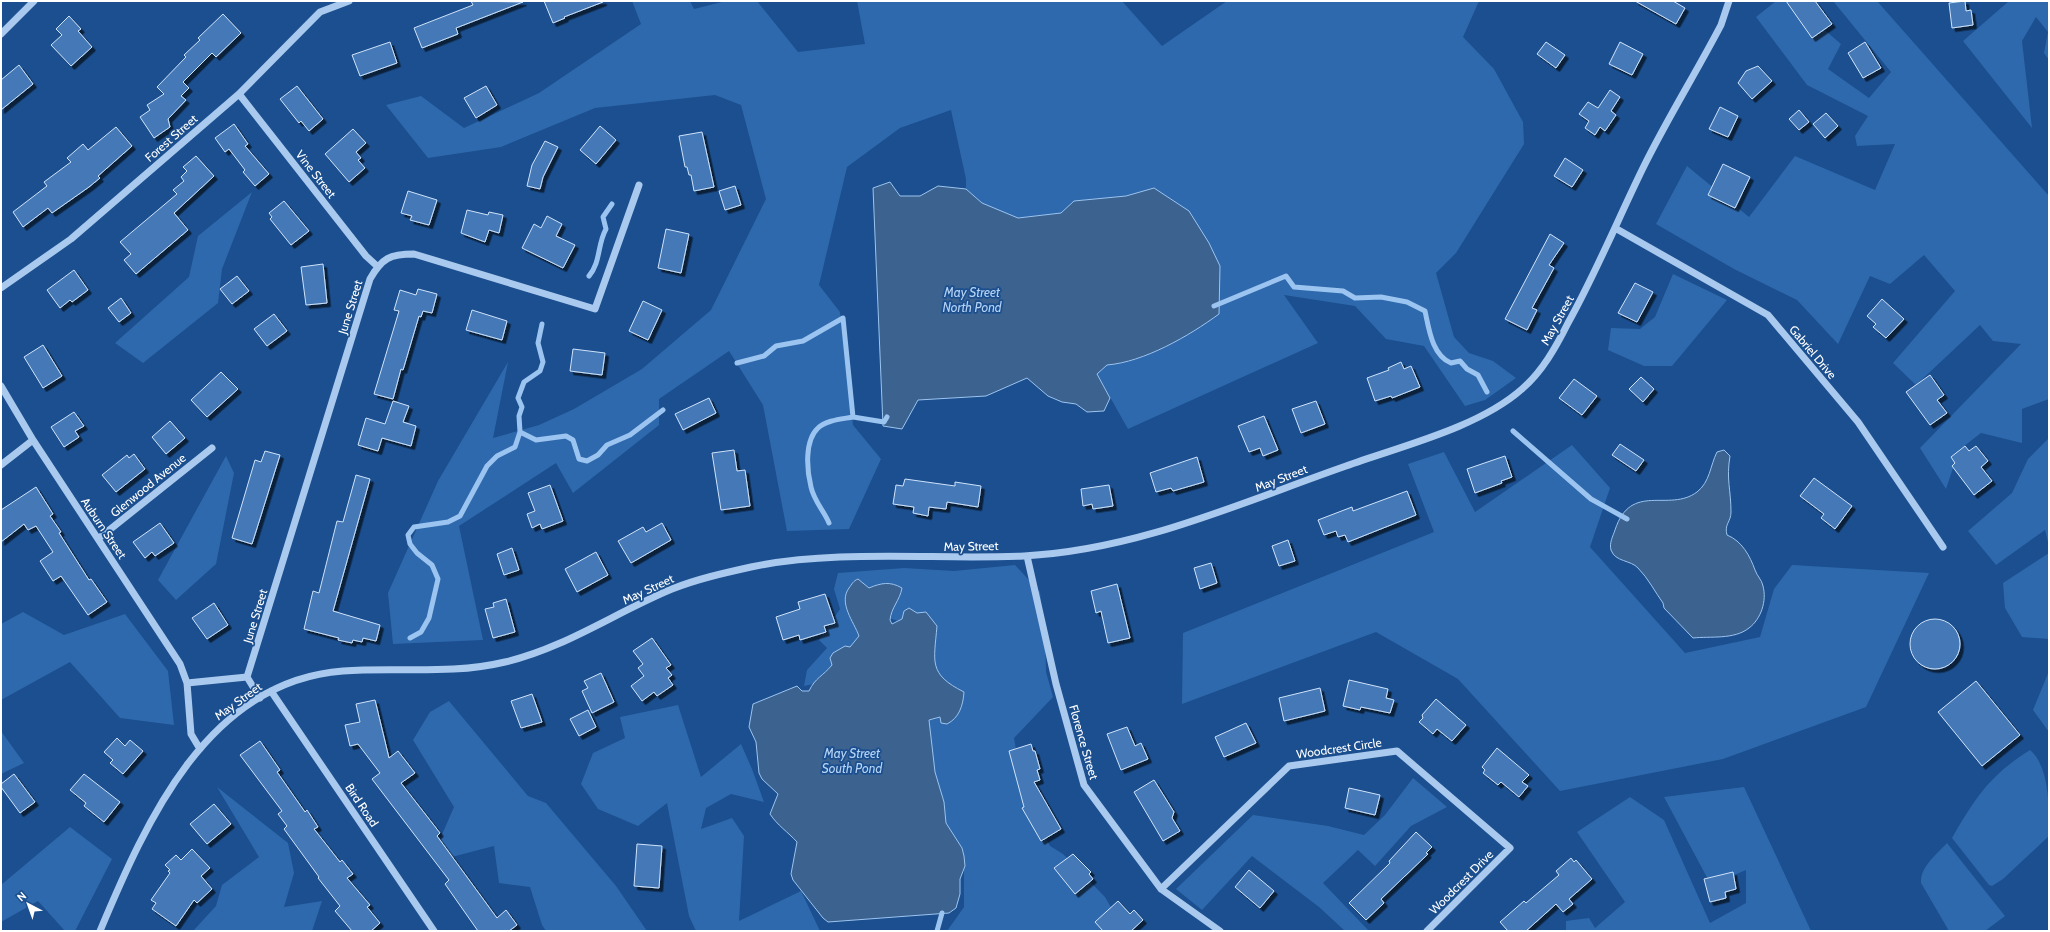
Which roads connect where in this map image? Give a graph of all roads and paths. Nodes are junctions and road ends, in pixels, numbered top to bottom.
1 (34, 1) edge
2 (349, 1) edge
3 (1729, 1) edge
4 (1, 34) edge
5 (239, 94) junction
6 (639, 185) dead end
7 (1615, 228) junction
8 (377, 266) junction
9 (1, 288) edge
10 (1, 386) edge
11 (34, 440) junction
12 (212, 448) dead end
13 (1, 465) edge
14 (98, 539) junction
15 (1943, 547) dead end
16 (1026, 556) junction
17 (247, 677) junction
18 (187, 683) junction
19 (271, 691) junction
20 (260, 698) junction
21 (200, 749) junction
22 (1510, 848) joint
23 (1161, 889) junction
24 (100, 931) edge
25 (434, 931) edge
26 (1220, 931) edge
27 (1428, 931) edge

1 - 4 street
2 - 5 street, Forest Street
3 - 7 street, May Street
5 - 8 street, Vine Street
5 - 9 street, Forest Street
6 - 8 street
7 - 15 street, Gabriel Drive
7 - 16 street, May Street
8 - 17 street, June Street
10 - 11 street, Auburn Street
11 - 13 street
11 - 14 street, Auburn Street
12 - 14 street, Glenwood Avenue
14 - 18 street, Auburn Street
16 - 19 street, May Street
16 - 23 street, Florence Street
17 - 18 street
17 - 20 street
18 - 21 street, Auburn Street
19 - 20 street, May Street
19 - 25 street, Bird Road
20 - 21 street, May Street
21 - 24 street, May Street
22 - 23 street, Woodcrest Circle
22 - 27 street, Woodcrest Drive
23 - 26 street, Florence Street

